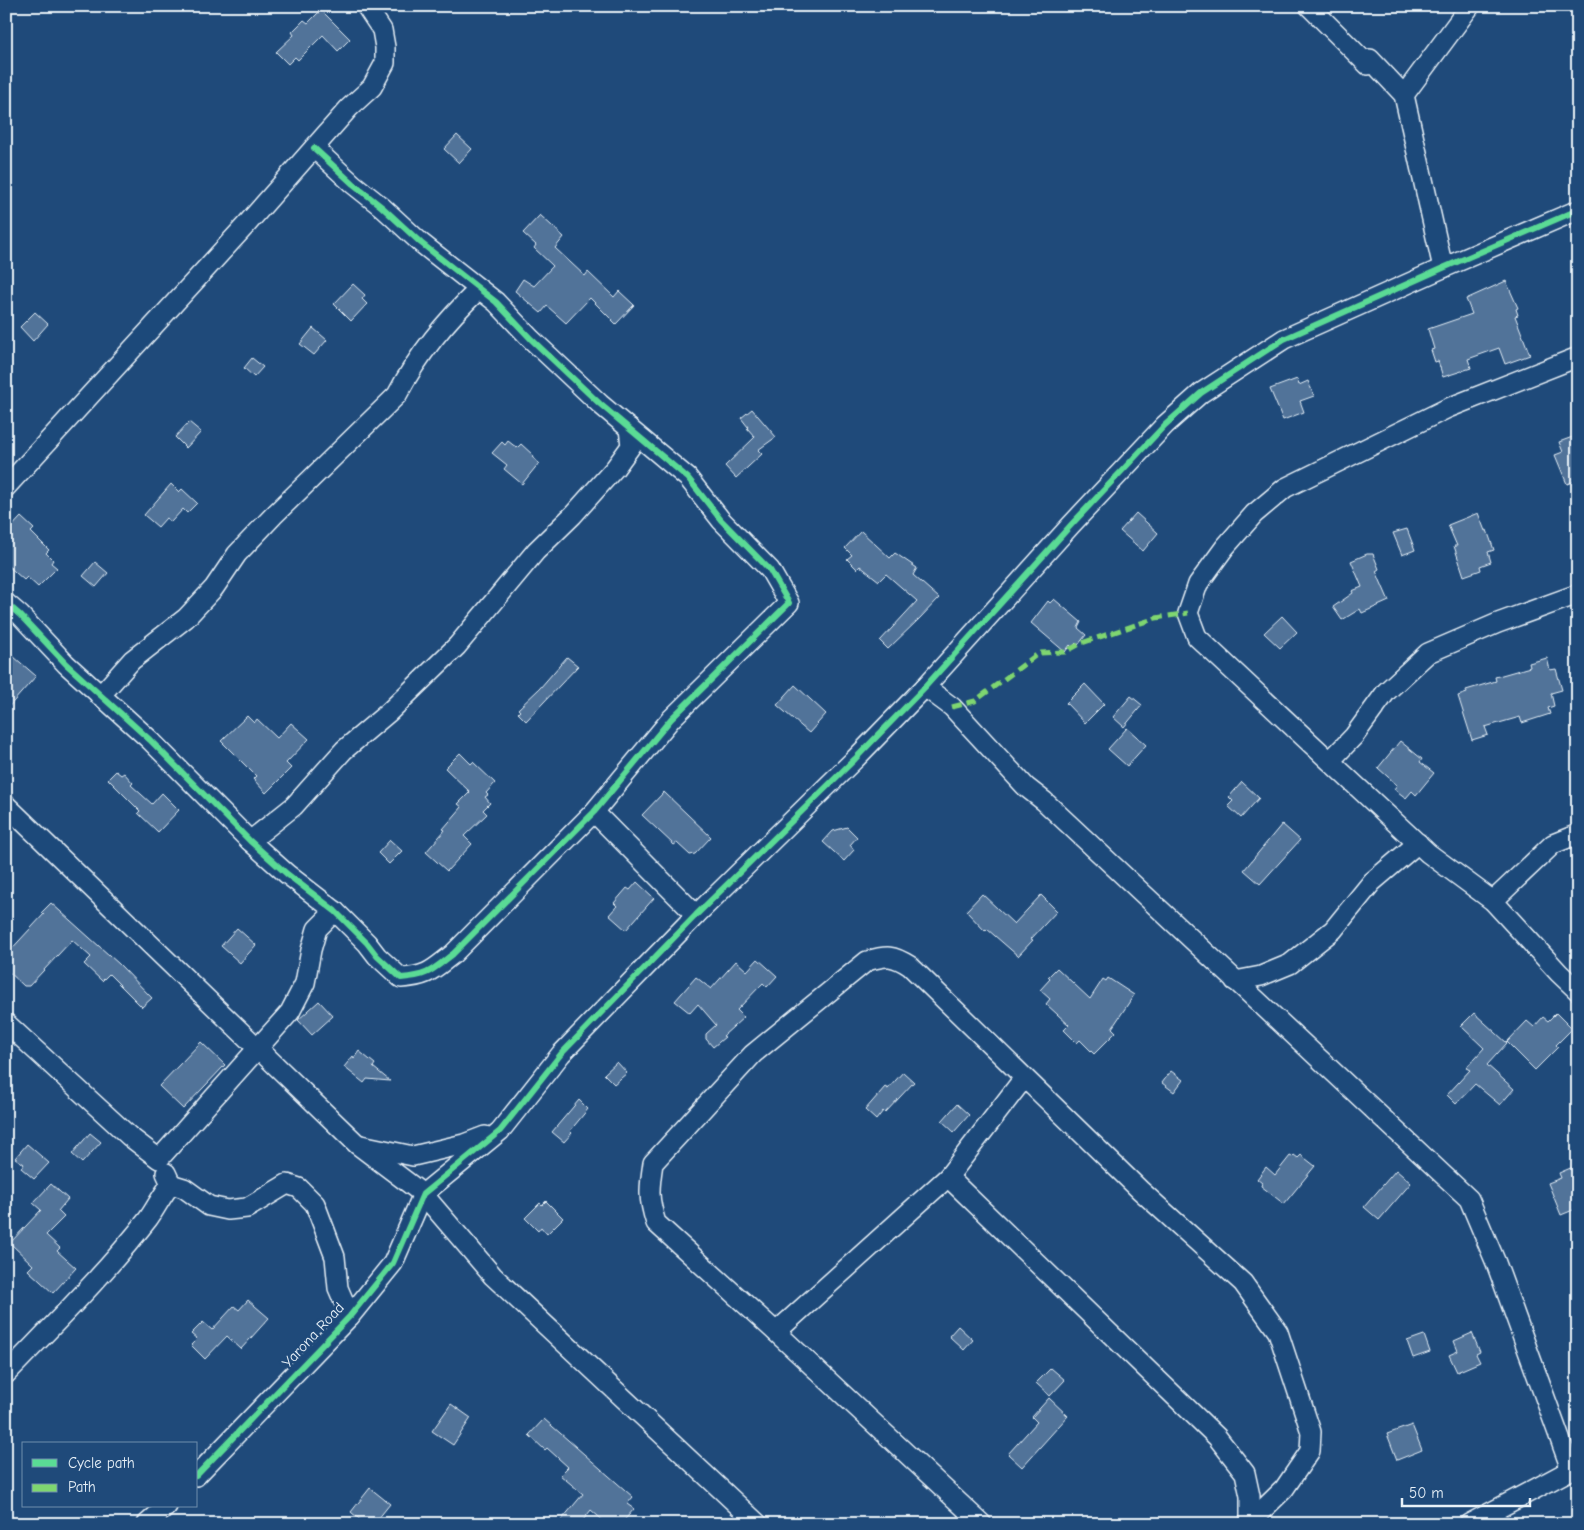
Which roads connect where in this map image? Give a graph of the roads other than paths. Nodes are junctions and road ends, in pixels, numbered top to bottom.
1 (366, 6) edge
2 (1309, 6) edge
3 (1470, 6) edge
4 (1404, 95) junction
5 (314, 148) junction
6 (1578, 210) edge
7 (1443, 268) junction
8 (479, 289) junction
9 (1578, 357) edge
10 (630, 428) junction
11 (6, 487) edge
12 (1578, 594) edge
13 (6, 603) edge
14 (925, 687) junction
15 (100, 696) junction
16 (1330, 760) junction
17 (6, 805) edge
18 (594, 812) junction
19 (1578, 834) edge
20 (250, 841) junction
21 (1418, 843) junction
22 (1494, 901) junction
23 (335, 911) junction
24 (696, 915) junction
25 (1234, 980) junction
26 (1578, 991) edge
27 (10, 1035) edge
28 (258, 1047) junction
29 (1024, 1078) junction
30 (500, 1130) junction
31 (358, 1144) junction
32 (159, 1159) junction
33 (948, 1177) junction
34 (170, 1184) junction
35 (422, 1194) junction
36 (350, 1316) junction
37 (776, 1332) junction
38 (6, 1374) edge
39 (1574, 1467) edge
40 (198, 1474) edge
41 (165, 1508) edge
42 (1249, 1523) edge
43 (147, 1524) edge
44 (758, 1524) edge
45 (982, 1524) edge
46 (1469, 1524) edge

1 - 5 street
2 - 4 street
3 - 4 street
4 - 7 street
5 - 8 street
5 - 11 street
6 - 7 street
7 - 14 street
8 - 10 street
8 - 15 street
9 - 16 street
10 - 18 street
10 - 20 street
12 - 16 street
13 - 15 street
14 - 24 street
14 - 25 street
15 - 20 street
16 - 21 street
17 - 28 street
18 - 23 street
18 - 24 street
19 - 22 street
20 - 23 street
21 - 22 street
21 - 25 street
22 - 26 street
23 - 28 street
24 - 30 street
25 - 39 street
27 - 32 street
28 - 31 street
28 - 32 street
29 - 33 street
29 - 37 street
29 - 42 street
30 - 31 street
30 - 35 street
31 - 35 street
32 - 34 street
33 - 37 street
33 - 42 street
34 - 36 street
34 - 38 street
35 - 36 street, Yarona Road
35 - 44 street
36 - 40 street, Yarona Road
37 - 45 street
39 - 46 street
41 - 43 street

